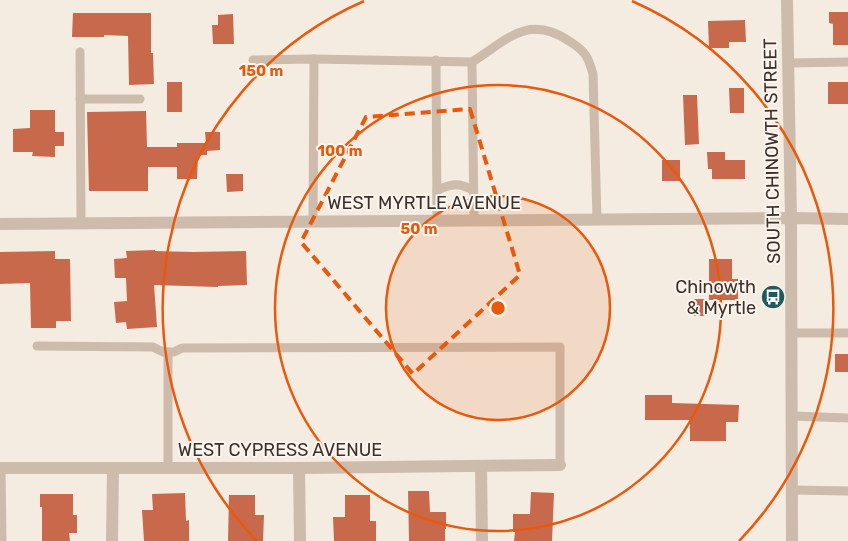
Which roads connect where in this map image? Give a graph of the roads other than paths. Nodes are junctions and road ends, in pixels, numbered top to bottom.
1 (787, 0) edge
2 (80, 52) dead end
3 (314, 59) junction
4 (253, 60) dead end
5 (436, 60) junction
6 (472, 62) junction
7 (848, 62) edge
8 (788, 63) junction
9 (80, 99) junction
10 (140, 100) dead end
11 (437, 190) junction
12 (473, 190) junction
13 (791, 218) junction
14 (848, 219) edge
15 (474, 220) junction
16 (597, 220) junction
17 (437, 221) junction
18 (313, 222) junction
19 (80, 223) junction
20 (0, 224) edge
21 (792, 333) junction
22 (848, 333) edge
23 (37, 346) dead end
24 (168, 352) junction
25 (792, 416) junction
26 (848, 418) edge
27 (560, 465) joint
28 (481, 466) junction
29 (0, 468) edge
30 (168, 468) junction
31 (299, 468) junction
32 (113, 469) junction
33 (792, 490) junction
34 (848, 491) edge
35 (2, 541) edge
36 (112, 541) edge
37 (300, 541) edge
38 (482, 541) edge
39 (792, 541) edge

1 - 8 street, SOUTH CHINOWTH STREET
2 - 9 lane
3 - 4 lane
3 - 5 lane
3 - 18 lane
5 - 6 lane
5 - 11 lane
6 - 12 lane
6 - 16 lane
7 - 8 lane
8 - 13 street, SOUTH CHINOWTH STREET
9 - 10 lane
9 - 19 lane
11 - 12 lane
11 - 17 lane
12 - 15 lane
13 - 14 street, WEST MYRTLE AVENUE
13 - 16 street, WEST MYRTLE AVENUE
13 - 21 street, SOUTH CHINOWTH STREET
15 - 16 street, WEST MYRTLE AVENUE
15 - 17 street, WEST MYRTLE AVENUE
17 - 18 street, WEST MYRTLE AVENUE
18 - 19 street, WEST MYRTLE AVENUE
19 - 20 street, WEST MYRTLE AVENUE
21 - 22 lane
21 - 25 street, SOUTH CHINOWTH STREET
23 - 24 lane
24 - 27 lane
24 - 30 lane
25 - 26 lane
25 - 33 street, SOUTH CHINOWTH STREET
27 - 28 street, WEST CYPRESS AVENUE
28 - 31 street, WEST CYPRESS AVENUE
28 - 38 street
29 - 32 street, WEST CYPRESS AVENUE
29 - 35 lane
30 - 31 street, WEST CYPRESS AVENUE
30 - 32 street, WEST CYPRESS AVENUE
31 - 37 street
32 - 36 street
33 - 34 lane
33 - 39 street, SOUTH CHINOWTH STREET

